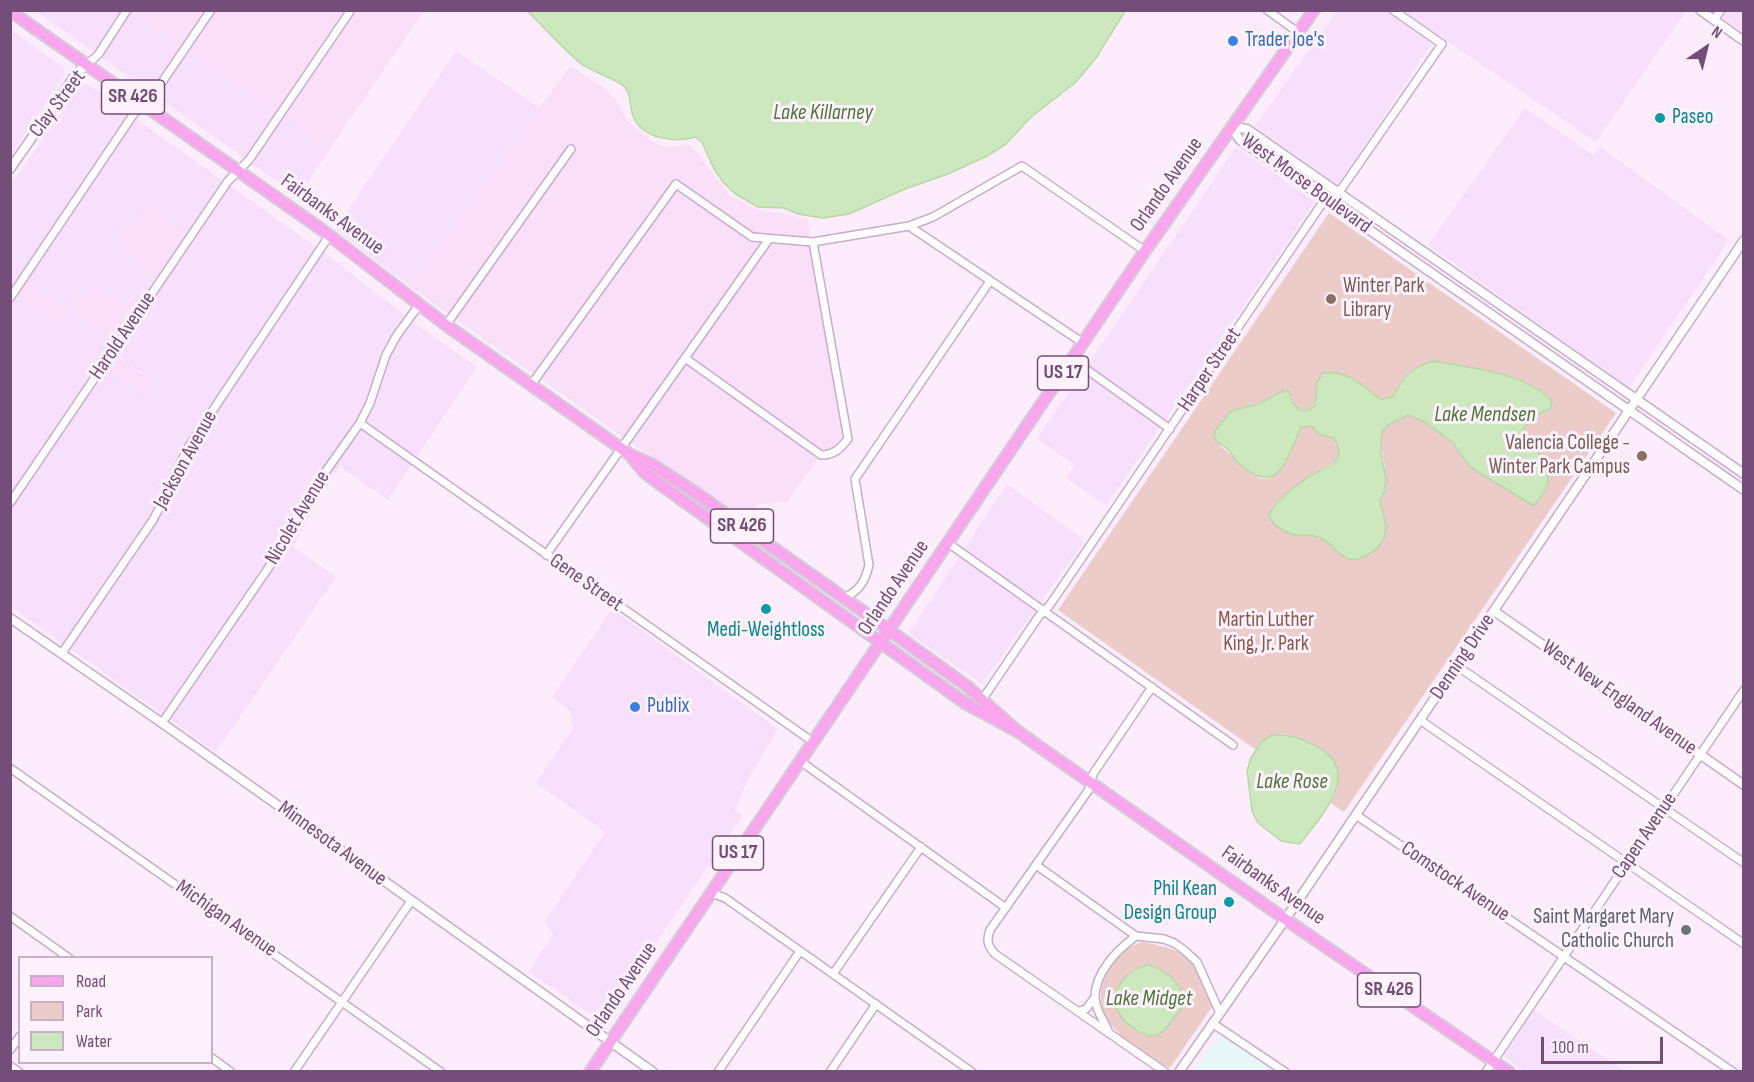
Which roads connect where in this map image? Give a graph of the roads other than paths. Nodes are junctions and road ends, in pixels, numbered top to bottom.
1 (127, 10) edge
2 (211, 10) edge
3 (351, 10) edge
4 (1267, 10) edge
5 (1314, 10) edge
6 (1394, 10) edge
7 (1700, 10) edge
8 (1721, 10) edge
9 (10, 11) edge
10 (1714, 20) junction
11 (1299, 33) junction
12 (1743, 41) edge
13 (87, 64) junction
14 (143, 104) junction
15 (1232, 127) junction
16 (571, 149) dead end
17 (10, 169) edge
18 (238, 171) junction
19 (1337, 192) junction
20 (1327, 201) junction
21 (909, 226) junction
22 (329, 236) junction
23 (769, 239) junction
24 (1743, 240) edge
25 (813, 242) junction
26 (1145, 252) junction
27 (1735, 253) junction
28 (1743, 258) edge
29 (990, 281) junction
30 (10, 298) edge
31 (418, 304) junction
32 (1508, 311) junction
33 (1501, 321) junction
34 (446, 325) junction
35 (1083, 343) junction
36 (685, 358) junction
37 (1072, 359) junction
38 (531, 385) junction
39 (1636, 400) junction
40 (1629, 410) junction
41 (360, 423) junction
42 (1170, 429) junction
43 (625, 451) junction
44 (1743, 474) edge
45 (1743, 490) edge
46 (10, 503) edge
47 (948, 543) junction
48 (546, 555) junction
49 (844, 598) junction
50 (1044, 611) junction
51 (1494, 611) junction
52 (11, 620) edge
53 (889, 631) junction
54 (881, 642) junction
55 (62, 653) junction
56 (1456, 666) junction
57 (1152, 687) junction
58 (1743, 690) edge
59 (982, 700) junction
60 (1420, 720) junction
61 (162, 723) junction
62 (1017, 731) junction
63 (813, 742) junction
64 (1233, 745) dead end
65 (1700, 755) junction
66 (800, 761) junction
67 (10, 768) edge
68 (1091, 782) junction
69 (1743, 785) edge
70 (1664, 809) junction
71 (1356, 815) junction
72 (921, 847) junction
73 (1627, 863) junction
74 (1743, 863) edge
75 (1036, 865) junction
76 (711, 892) junction
77 (411, 901) junction
78 (1006, 908) junction
79 (10, 916) edge
80 (1285, 919) junction
81 (1136, 936) junction
82 (1743, 944) edge
83 (800, 951) junction
84 (68, 956) edge
85 (1564, 956) junction
86 (833, 974) junction
87 (1095, 997) junction
88 (341, 1001) junction
89 (876, 1004) junction
90 (1079, 1011) junction
91 (1220, 1013) junction
92 (1212, 1023) junction
93 (1108, 1032) junction
94 (611, 1042) junction
95 (213, 1059) edge
96 (1493, 1061) junction
97 (10, 1066) edge
98 (19, 1071) edge
99 (231, 1071) edge
100 (294, 1071) edge
101 (441, 1071) edge
102 (591, 1071) edge
103 (653, 1071) edge
104 (718, 1071) edge
105 (830, 1071) edge
106 (972, 1071) edge
107 (1165, 1071) edge
108 (1179, 1071) edge
109 (1285, 1071) edge
110 (1486, 1071) edge
111 (1509, 1071) edge
112 (1733, 1071) edge

1 - 13 street, Clay Street
2 - 14 street
3 - 18 street, Harold Avenue
4 - 11 street
5 - 11 main road, US 17
6 - 19 street, Harper Street
7 - 10 street
8 - 10 street
9 - 13 main road, Fairbanks Avenue / SR 426
10 - 12 street
11 - 15 main road, US 17
13 - 14 main road, Fairbanks Avenue / SR 426
13 - 17 street, Clay Street
14 - 18 main road, Fairbanks Avenue / SR 426
14 - 30 street
15 - 19 street, West Morse Boulevard
15 - 20 street, West Morse Boulevard
15 - 26 main road, Orlando Avenue / US 17
16 - 34 street
18 - 22 main road, Fairbanks Avenue / SR 426
18 - 46 street, Harold Avenue
19 - 20 street, Harper Street
19 - 32 street, West Morse Boulevard
20 - 33 street, West Morse Boulevard
20 - 42 street, Harper Street
21 - 25 street
21 - 26 street
21 - 29 street
22 - 31 main road, Fairbanks Avenue / SR 426
22 - 55 street, Jackson Avenue
23 - 25 street
23 - 36 street
23 - 38 street
24 - 27 street, Denning Drive
25 - 36 street
26 - 35 main road, Orlando Avenue / US 17
27 - 28 street
27 - 39 street, Denning Drive
29 - 35 street
29 - 49 street
31 - 34 main road, Fairbanks Avenue / SR 426
31 - 41 street, Nicolet Avenue
32 - 33 street
32 - 39 street, West Morse Boulevard
33 - 40 street, West Morse Boulevard
34 - 38 main road, Fairbanks Avenue / SR 426
35 - 37 main road, Orlando Avenue / US 17
36 - 43 street
37 - 42 street
37 - 47 main road, Orlando Avenue / US 17
38 - 43 main road, Fairbanks Avenue / SR 426
39 - 40 street, Denning Drive
39 - 44 street, West Morse Boulevard
40 - 45 street, West Morse Boulevard
40 - 51 street, Denning Drive
41 - 48 street, Gene Street
41 - 61 street, Nicolet Avenue
42 - 50 street, Harper Street
43 - 48 street
43 - 49 main road, Fairbanks Avenue / SR 426
43 - 54 main road, Fairbanks Avenue / SR 426
47 - 50 street
47 - 53 main road, Orlando Avenue / US 17
48 - 63 street, Gene Street
49 - 53 main road, Fairbanks Avenue / SR 426
50 - 57 street
50 - 59 street, Harper Street
51 - 56 street, Denning Drive
51 - 65 street, West New England Avenue
52 - 55 street, Minnesota Avenue
53 - 54 main road, Orlando Avenue / US 17
53 - 59 main road, Fairbanks Avenue / SR 426
54 - 62 main road, Fairbanks Avenue / SR 426
54 - 63 main road, Orlando Avenue / US 17
55 - 61 street, Minnesota Avenue
56 - 60 street, Denning Drive
56 - 70 street
57 - 64 street
57 - 68 street
58 - 65 street, Capen Avenue
59 - 62 main road, Fairbanks Avenue / SR 426
60 - 71 street, Denning Drive
60 - 73 street
61 - 77 street, Minnesota Avenue
62 - 68 main road, Fairbanks Avenue / SR 426
63 - 66 main road, Orlando Avenue / US 17
65 - 69 street, West New England Avenue
65 - 70 street, Capen Avenue
66 - 72 street
66 - 76 main road, Orlando Avenue / US 17
67 - 88 street, Michigan Avenue
68 - 75 street
68 - 80 main road, Fairbanks Avenue / SR 426
70 - 73 street, Capen Avenue
70 - 74 street
71 - 80 street, Denning Drive
71 - 85 street, Comstock Avenue
72 - 78 street
72 - 86 street
73 - 82 street
73 - 85 street, Capen Avenue
75 - 78 street
75 - 81 street
76 - 83 street
76 - 94 main road, Orlando Avenue / US 17
77 - 88 street
77 - 94 street, Minnesota Avenue
78 - 90 street
79 - 84 street
80 - 91 street, Denning Drive
80 - 96 main road, Fairbanks Avenue / SR 426
81 - 87 street
81 - 91 street
83 - 86 street
83 - 104 street
85 - 96 street, Capen Avenue
85 - 112 street, Comstock Avenue
86 - 89 street
87 - 90 street
87 - 93 street
88 - 100 street
88 - 101 street, Michigan Avenue
89 - 105 street
89 - 106 street
90 - 93 street
91 - 92 street, Denning Drive
92 - 108 street, Denning Drive
92 - 109 street
93 - 107 street
94 - 102 main road, Orlando Avenue / US 17
94 - 103 street, Minnesota Avenue
95 - 99 street
96 - 110 street, Capen Avenue
96 - 111 main road, Fairbanks Avenue / SR 426
97 - 98 street

